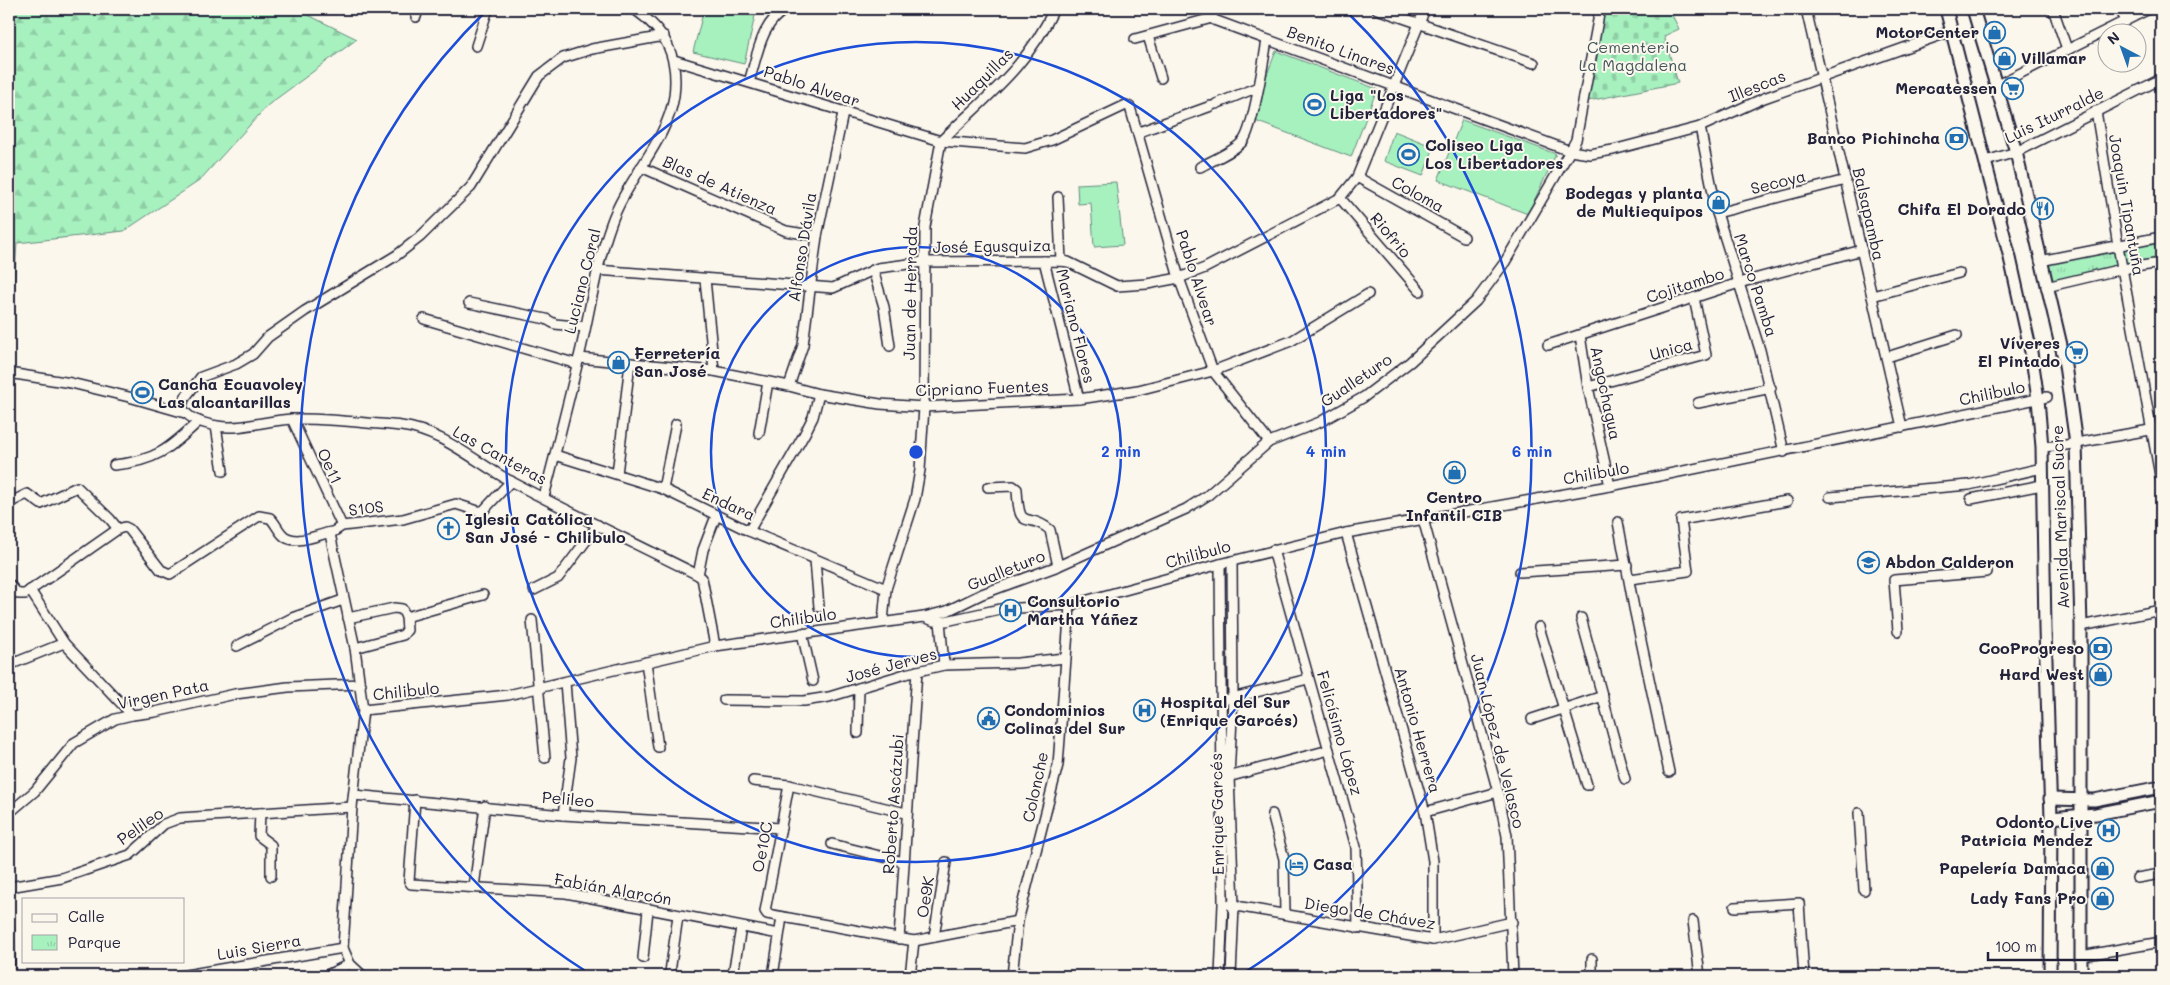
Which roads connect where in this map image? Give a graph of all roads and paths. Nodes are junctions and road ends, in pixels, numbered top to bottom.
1 (488, 9) edge
2 (634, 9) edge
3 (787, 9) edge
4 (1054, 9) edge
5 (1377, 9) edge
6 (1425, 9) edge
7 (1600, 9) edge
8 (1806, 9) edge
9 (1946, 9) edge
10 (1973, 9) edge
11 (2053, 9) edge
12 (2121, 9) edge
13 (2149, 9) edge
14 (1213, 15) edge
15 (2125, 21) junction
16 (1420, 24) junction
17 (1952, 31) junction
18 (664, 36) junction
19 (1148, 36) junction
20 (1135, 39) dead end
21 (1267, 40) junction
22 (476, 46) dead end
23 (2067, 49) junction
24 (674, 60) junction
25 (1534, 63) dead end
26 (1820, 77) junction
27 (1161, 78) dead end
28 (2161, 79) edge
29 (749, 82) junction
30 (1997, 85) junction
31 (1395, 86) junction
32 (1258, 87) junction
33 (2096, 111) junction
34 (844, 113) junction
35 (1700, 127) junction
36 (1139, 132) junction
37 (941, 141) junction
38 (1570, 151) junction
39 (2016, 152) junction
40 (1986, 161) junction
41 (640, 167) junction
42 (1200, 167) dead end
43 (1357, 177) junction
44 (1846, 180) junction
45 (1058, 197) dead end
46 (1340, 198) junction
47 (1717, 213) junction
48 (817, 236) junction
49 (1464, 237) dead end
50 (2161, 237) edge
51 (2118, 246) junction
52 (1862, 250) junction
53 (2040, 260) junction
54 (1044, 261) junction
55 (1061, 261) junction
56 (924, 262) junction
57 (2161, 263) edge
58 (2122, 269) junction
59 (597, 270) junction
60 (873, 270) junction
61 (1959, 273) dead end
62 (1179, 278) junction
63 (706, 279) junction
64 (1739, 283) junction
65 (2046, 287) junction
66 (809, 288) junction
67 (1420, 291) dead end
68 (1368, 294) dead end
69 (1872, 296) junction
70 (1694, 298) junction
71 (469, 302) dead end
72 (424, 319) dead end
73 (585, 328) junction
74 (1580, 335) junction
75 (1957, 335) dead end
76 (1548, 344) dead end
77 (890, 346) dead end
78 (1887, 357) junction
79 (578, 361) junction
80 (630, 363) junction
81 (714, 371) junction
82 (1213, 371) junction
83 (9, 373) edge
84 (768, 382) junction
85 (789, 386) junction
86 (1588, 387) junction
87 (1771, 388) junction
88 (819, 394) junction
89 (2043, 398) junction
90 (1079, 399) junction
91 (1698, 403) dead end
92 (924, 407) junction
93 (184, 413) junction
94 (292, 419) junction
95 (199, 421) junction
96 (676, 424) dead end
97 (216, 426) junction
98 (1902, 427) junction
99 (2161, 428) edge
100 (2151, 429) junction
101 (759, 434) dead end
102 (1269, 442) junction
103 (2076, 444) junction
104 (2042, 447) junction
105 (1784, 452) junction
106 (555, 455) junction
107 (114, 465) dead end
108 (2042, 468) junction
109 (223, 471) dead end
110 (617, 474) junction
111 (511, 481) junction
112 (2161, 481) edge
113 (2042, 485) junction
114 (1610, 486) junction
115 (988, 487) dead end
116 (663, 489) junction
117 (544, 497) junction
118 (1830, 498) dead end
119 (1971, 499) dead end
120 (1787, 501) dead end
121 (9, 503) edge
122 (716, 516) junction
123 (1423, 519) junction
124 (1618, 522) dead end
125 (598, 525) junction
126 (342, 526) junction
127 (118, 529) junction
128 (749, 531) junction
129 (331, 532) junction
130 (1346, 533) junction
131 (1273, 550) junction
132 (815, 560) junction
133 (1232, 561) junction
134 (1220, 564) junction
135 (1627, 565) junction
136 (1058, 566) junction
137 (1520, 572) dead end
138 (1987, 572) dead end
139 (698, 575) junction
140 (1630, 579) junction
141 (9, 584) edge
142 (886, 589) junction
143 (30, 590) junction
144 (534, 590) dead end
145 (483, 594) dead end
146 (343, 600) junction
147 (1070, 605) junction
148 (819, 608) dead end
149 (2161, 610) edge
150 (406, 617) junction
151 (924, 617) junction
152 (348, 618) junction
153 (1581, 618) dead end
154 (532, 620) dead end
155 (940, 621) junction
156 (883, 622) junction
157 (1539, 626) dead end
158 (2081, 626) junction
159 (1898, 631) dead end
160 (802, 633) junction
161 (64, 643) junction
162 (237, 646) dead end
163 (715, 646) junction
164 (355, 648) junction
165 (1065, 658) junction
166 (646, 662) junction
167 (944, 665) junction
168 (9, 666) edge
169 (917, 671) junction
170 (1308, 679) junction
171 (813, 681) dead end
172 (565, 682) junction
173 (360, 684) junction
174 (859, 688) junction
175 (538, 689) junction
176 (1603, 696) junction
177 (1233, 698) junction
178 (724, 700) dead end
179 (1221, 701) junction
180 (363, 710) junction
181 (132, 715) junction
182 (1532, 719) dead end
183 (858, 733) dead end
184 (658, 747) dead end
185 (1328, 750) junction
186 (545, 758) dead end
187 (1669, 772) dead end
188 (1225, 778) junction
189 (1625, 779) dead end
190 (753, 781) dead end
191 (789, 785) junction
192 (1587, 785) dead end
193 (2161, 787) edge
194 (1498, 792) junction
195 (354, 795) junction
196 (2050, 799) junction
197 (2082, 799) junction
198 (415, 800) junction
199 (2161, 801) edge
200 (485, 806) junction
201 (352, 807) junction
202 (1425, 812) junction
203 (1859, 812) dead end
204 (9, 813) edge
205 (260, 813) junction
206 (906, 813) junction
207 (1272, 814) dead end
208 (2082, 814) junction
209 (563, 815) junction
210 (2051, 818) junction
211 (781, 828) junction
212 (832, 844) dead end
213 (904, 862) junction
214 (946, 862) dead end
215 (2161, 874) edge
216 (271, 876) dead end
217 (2137, 878) dead end
218 (9, 887) edge
219 (474, 887) junction
220 (1864, 890) dead end
221 (1223, 904) junction
222 (1234, 906) junction
223 (1735, 907) dead end
224 (648, 910) junction
225 (1285, 914) junction
226 (678, 916) junction
227 (782, 917) junction
228 (1018, 921) junction
229 (1693, 921) dead end
230 (1512, 922) junction
231 (741, 928) junction
232 (1358, 928) junction
233 (9, 929) edge
234 (779, 934) junction
235 (934, 937) junction
236 (898, 939) junction
237 (1433, 940) junction
238 (914, 941) junction
239 (2161, 942) edge
240 (343, 948) junction
241 (2081, 956) junction
242 (643, 958) dead end
243 (1592, 959) dead end
244 (350, 964) junction
245 (734, 968) dead end
246 (670, 972) dead end
247 (1012, 975) edge
248 (10, 976) edge
249 (180, 976) edge
250 (324, 976) edge
251 (362, 976) edge
252 (773, 976) edge
253 (910, 976) edge
254 (1030, 976) edge
255 (1220, 976) edge
256 (1231, 976) edge
257 (1513, 976) edge
258 (1592, 976) edge
259 (1700, 976) edge
260 (1804, 976) edge
261 (2050, 976) edge
262 (2081, 976) edge

1 - 22 street
2 - 18 street, Luciano Coral
3 - 29 street
4 - 37 street, Huaquillas
5 - 16 street
6 - 16 street, José Egusquiza
7 - 38 street, Gualleturo
8 - 26 street, Balsapamba
9 - 17 main road, Avenida Mariscal Sucre
10 - 30 main road, Avenida Mariscal Sucre
11 - 23 street
12 - 15 street
13 - 15 street
14 - 19 street
14 - 21 street, Benito Linares
15 - 23 street
16 - 25 street
16 - 31 street, José Egusquiza
17 - 26 street, Illescas
17 - 40 main road, Avenida Mariscal Sucre
18 - 24 street, Luciano Coral
18 - 93 street
19 - 20 street
19 - 27 street
21 - 31 street, Benito Linares
21 - 32 street
23 - 30 street
24 - 29 street, Pablo Alvear
24 - 41 street, Luciano Coral
26 - 35 street, Illescas
26 - 44 street, Balsapamba
28 - 33 street, Luis Iturralde
29 - 34 street, Pablo Alvear
30 - 39 main road, Avenida Mariscal Sucre
31 - 38 street, Benito Linares
31 - 43 street, José Egusquiza
32 - 36 street
32 - 42 street
33 - 39 street, Luis Iturralde
33 - 51 street, Joaquin Tipantuña
34 - 37 street, Pablo Alvear
34 - 48 street, Alfonso Dávila
35 - 38 street, Illescas
35 - 47 street, Marco Pamba
36 - 37 street, Pablo Alvear
36 - 62 street, Pablo Alvear
37 - 56 street, Juan de Herrada
38 - 102 street, Gualleturo
39 - 40 street, Luis Iturralde
39 - 53 main road, Avenida Mariscal Sucre
40 - 89 main road, Avenida Mariscal Sucre
41 - 48 street, Blas de Atienza
41 - 59 street, Luciano Coral
43 - 46 street, José Egusquiza
43 - 49 street, Coloma
44 - 47 street, Secoya
44 - 52 street, Balsapamba
45 - 55 street
46 - 62 street, José Egusquiza
46 - 67 street, Riofrio
47 - 64 street, Marco Pamba
48 - 66 street, Alfonso Dávila
50 - 51 street
51 - 53 street
51 - 58 street, Joaquin Tipantuña
52 - 64 street, Cojitambo
52 - 69 street, Balsapamba
53 - 65 main road, Avenida Mariscal Sucre
54 - 55 street, José Egusquiza
54 - 56 street, José Egusquiza
54 - 90 street, Mariano Flores
55 - 62 street, José Egusquiza
56 - 60 street, José Egusquiza
56 - 92 street, Juan de Herrada
57 - 58 street
58 - 65 street
58 - 100 street, Joaquin Tipantuña
59 - 63 street, José Egusquiza
59 - 73 street, Luciano Coral
60 - 66 street, José Egusquiza
60 - 77 street
61 - 69 street
62 - 82 street, Pablo Alvear
63 - 66 street, José Egusquiza
63 - 81 street
64 - 70 street, Cojitambo
64 - 87 street, Marco Pamba
65 - 103 main road, Avenida Mariscal Sucre
66 - 85 street, Alfonso Dávila
68 - 82 street, Cipriano Fuentes
69 - 78 street, Balsapamba
70 - 74 street, Cojitambo
70 - 86 street, Unica
71 - 73 street
72 - 79 street, Cipriano Fuentes
73 - 79 street, Luciano Coral
74 - 76 street, Cojitambo
74 - 86 street, Angochagua
75 - 78 street
78 - 98 street, Balsapamba
79 - 80 street, Cipriano Fuentes
79 - 106 street, Luciano Coral
80 - 81 street, Cipriano Fuentes
80 - 110 street
81 - 84 street, Cipriano Fuentes
82 - 90 street, Cipriano Fuentes
82 - 102 street, Pablo Alvear
83 - 93 street, Las Canteras
84 - 85 street, Cipriano Fuentes
84 - 101 street
85 - 88 street, Cipriano Fuentes
86 - 114 street, Angochagua
87 - 91 street
87 - 105 street, Marco Pamba
88 - 92 street, Cipriano Fuentes
88 - 128 street
89 - 98 street, Chilibulo
89 - 104 main road, Avenida Mariscal Sucre
90 - 92 street, Cipriano Fuentes
92 - 142 street, Juan de Herrada
93 - 95 street, Las Canteras
94 - 97 street, Las Canteras
94 - 111 street, Las Canteras
94 - 126 street, Oe11
95 - 97 street, Las Canteras
95 - 107 street
96 - 116 street
97 - 109 street
98 - 105 street, Chilibulo
99 - 100 street
100 - 103 street
100 - 112 street, Joaquin Tipantuña
102 - 136 street, Gualleturo
103 - 104 street
103 - 158 main road, Avenida Mariscal Sucre
104 - 108 main road, Avenida Mariscal Sucre
105 - 114 street, Chilibulo
106 - 110 street, Endara
106 - 117 street, Luciano Coral
108 - 113 main road, Avenida Mariscal Sucre
108 - 118 street
110 - 116 street, Endara
111 - 117 street, Las Canteras
111 - 126 street, S10S
113 - 119 street
113 - 196 main road, Avenida Mariscal Sucre
114 - 123 street, Chilibulo
115 - 136 street
116 - 122 street, Endara
117 - 125 street, Las Canteras
120 - 140 street
121 - 127 street
122 - 128 street, Endara
122 - 139 street
123 - 130 street, Chilibulo
123 - 194 street, Juan López de Velasco
124 - 135 street
125 - 139 street, Las Canteras
125 - 144 street
126 - 129 street, S10S
127 - 129 street
127 - 143 street
128 - 132 street, Endara
129 - 146 street, S10S
130 - 131 street, Chilibulo
130 - 202 street, Antonio Herrera
131 - 133 street, Chilibulo
131 - 170 street, Felicísimo López
132 - 142 street, Endara
132 - 148 street
133 - 134 street, Chilibulo
133 - 177 street, Enrique Garcés
134 - 147 street, Chilibulo
134 - 179 street, Enrique Garcés
135 - 137 street
135 - 140 street
136 - 151 street, Gualleturo
138 - 159 street
139 - 163 street
140 - 187 street
141 - 143 street
142 - 156 street, Juan de Herrada
143 - 161 street
145 - 150 street
146 - 152 street, S10S
146 - 162 street
147 - 155 street, Chilibulo
147 - 165 street, Colonche
149 - 158 street
150 - 152 street
150 - 164 street
151 - 155 street, Chilibulo
151 - 156 street, Chilibulo
152 - 164 street, S10S
153 - 176 street
154 - 175 street
155 - 167 street
156 - 160 street, Chilibulo
157 - 192 street
158 - 197 main road, Avenida Mariscal Sucre
160 - 163 street, Chilibulo
160 - 171 street
161 - 168 street
161 - 181 street
163 - 166 street, Chilibulo
164 - 173 street, S10S
165 - 167 street, José Jerves
165 - 228 street, Colonche
166 - 172 street, Chilibulo
166 - 184 street
167 - 169 street, José Jerves
169 - 174 street, José Jerves
169 - 206 street, Roberto Ascázubi
170 - 177 street
170 - 185 street, Felicísimo López
172 - 175 street, Chilibulo
172 - 209 street
173 - 180 street, S10S
173 - 181 street, Virgen Pata
174 - 178 street, José Jerves
174 - 183 street
175 - 180 street, Chilibulo
175 - 186 street
176 - 182 street
176 - 189 street
177 - 179 street
177 - 188 street, Enrique Garcés
179 - 188 street, Enrique Garcés
180 - 195 street, S10S
181 - 204 street, Virgen Pata
185 - 188 street
185 - 232 street, Felicísimo López
188 - 221 street, Enrique Garcés
188 - 222 street, Enrique Garcés
190 - 191 street
191 - 206 street
191 - 211 street, Oe10C
193 - 197 main road
194 - 202 street
194 - 230 street, Juan López de Velasco
195 - 198 street, Pelileo
195 - 201 street, S10S
196 - 197 main road
196 - 210 main road, Avenida Mariscal Sucre
197 - 208 main road, Avenida Mariscal Sucre
198 - 200 street, Pelileo
198 - 219 street, Fabián Alarcón
199 - 208 main road
200 - 209 street, Pelileo
200 - 219 street
201 - 205 street, Pelileo
201 - 240 street, S10S
202 - 237 street, Antonio Herrera
203 - 220 street
205 - 216 street
205 - 218 street, Pelileo
206 - 213 street, Roberto Ascázubi
207 - 225 street
208 - 210 main road
208 - 241 main road, Avenida Mariscal Sucre
209 - 211 street, Pelileo
210 - 261 main road, Avenida Mariscal Sucre
211 - 227 street, Oe10C
212 - 213 street
213 - 236 street, Roberto Ascázubi
214 - 235 street, Oe9K
215 - 217 street
219 - 224 street, Fabián Alarcón
221 - 222 street, Diego de Chávez
221 - 255 street, Enrique Garcés
222 - 225 street, Diego de Chávez
222 - 256 street, Enrique Garcés
223 - 260 street
224 - 226 street, Fabián Alarcón
224 - 242 street
225 - 232 street, Diego de Chávez
226 - 231 street, Fabián Alarcón
226 - 246 street
227 - 234 street
227 - 236 street
228 - 235 street
228 - 247 street, Colonche
229 - 259 street
230 - 237 street, Diego de Chávez
230 - 257 street, Juan López de Velasco
231 - 234 street, Fabián Alarcón
231 - 245 street
232 - 237 street, Diego de Chávez
233 - 248 street
234 - 252 street
235 - 238 street
236 - 238 street
238 - 253 street
239 - 241 street
240 - 244 street
240 - 249 street, Luis Sierra
241 - 262 main road, Avenida Mariscal Sucre
243 - 258 street
244 - 250 street
244 - 251 street
247 - 254 street

